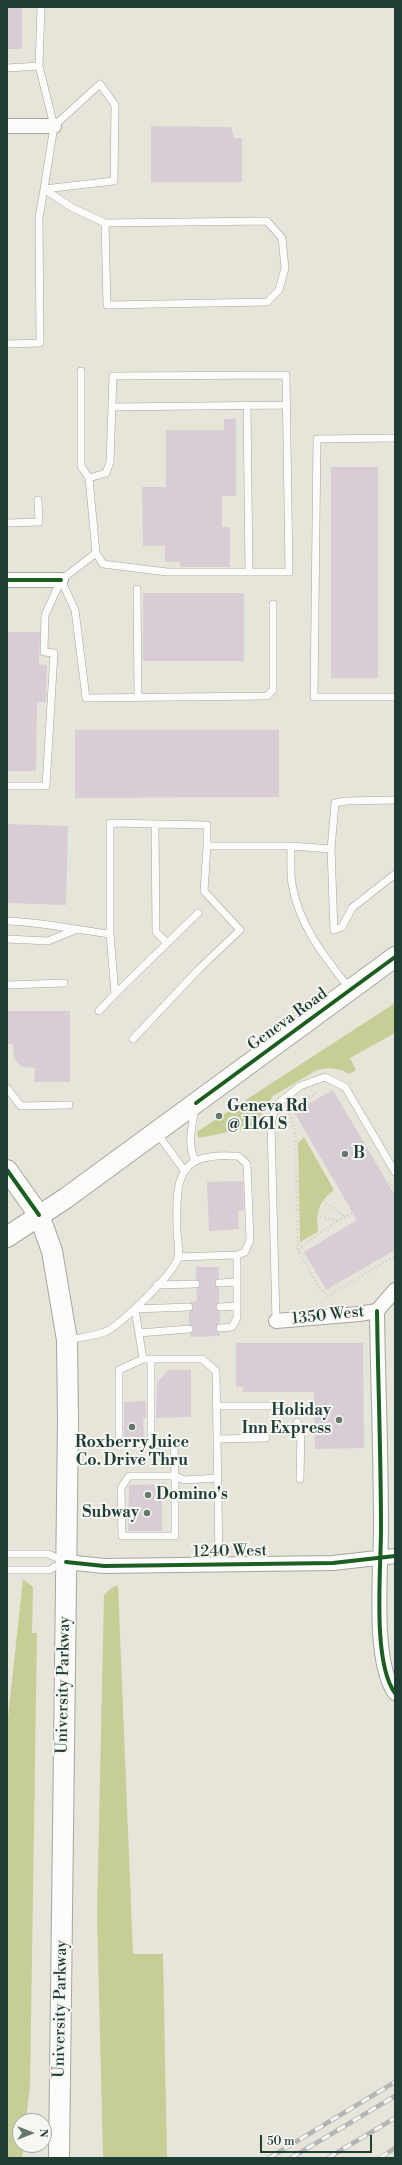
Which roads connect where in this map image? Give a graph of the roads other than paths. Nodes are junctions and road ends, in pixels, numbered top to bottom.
1 (40, 7) edge
2 (39, 66) junction
3 (7, 68) edge
4 (7, 126) edge
5 (54, 126) junction
6 (44, 189) junction
7 (105, 223) junction
8 (7, 344) edge
9 (81, 371) dead end
10 (247, 405) junction
11 (287, 405) junction
12 (112, 406) junction
13 (395, 438) edge
14 (89, 478) junction
15 (38, 500) dead end
16 (7, 523) edge
17 (96, 553) junction
18 (249, 572) junction
19 (7, 580) edge
20 (61, 580) junction
21 (137, 589) dead end
22 (273, 604) dead end
23 (138, 697) junction
24 (395, 697) edge
25 (7, 786) edge
26 (395, 800) edge
27 (155, 824) junction
28 (207, 846) junction
29 (291, 846) junction
30 (331, 849) junction
31 (395, 874) edge
32 (198, 913) dead end
33 (7, 921) edge
34 (75, 930) junction
35 (110, 934) junction
36 (7, 939) edge
37 (167, 943) junction
38 (395, 957) edge
39 (64, 983) dead end
40 (7, 985) edge
41 (351, 990) junction
42 (115, 994) junction
43 (99, 1011) dead end
44 (133, 1039) dead end
45 (7, 1088) edge
46 (196, 1103) junction
47 (69, 1105) dead end
48 (156, 1132) junction
49 (195, 1161) junction
50 (7, 1170) edge
51 (184, 1170) junction
52 (395, 1172) edge
53 (39, 1216) junction
54 (7, 1237) edge
55 (236, 1255) junction
56 (178, 1257) junction
57 (236, 1282) junction
58 (219, 1283) dead end
59 (196, 1284) dead end
60 (158, 1285) junction
61 (395, 1290) edge
62 (236, 1306) junction
63 (189, 1307) dead end
64 (220, 1307) dead end
65 (136, 1308) junction
66 (377, 1311) junction
67 (276, 1321) joint
68 (220, 1328) dead end
69 (189, 1329) dead end
70 (139, 1333) junction
71 (67, 1340) junction
72 (143, 1359) junction
73 (151, 1360) junction
74 (217, 1406) junction
75 (274, 1406) dead end
76 (297, 1422) dead end
77 (266, 1438) dead end
78 (217, 1439) junction
79 (151, 1444) junction
80 (175, 1476) junction
81 (218, 1478) junction
82 (300, 1479) dead end
83 (7, 1554) edge
84 (395, 1556) edge
85 (379, 1558) junction
86 (66, 1562) junction
87 (219, 1564) junction
88 (7, 1570) edge
89 (395, 1693) edge
90 (59, 2158) edge

1 - 2 lane
2 - 3 lane
2 - 5 lane
4 - 5 street
5 - 6 lane
5 - 6 lane
6 - 7 lane
6 - 8 lane
7 - 7 lane
9 - 14 lane
10 - 11 lane
10 - 12 lane
10 - 18 lane
11 - 12 lane
11 - 18 lane
12 - 14 lane
13 - 24 lane
14 - 17 lane
15 - 16 lane
17 - 18 lane
17 - 20 lane
19 - 20 street
20 - 23 lane
20 - 25 lane
21 - 23 lane
22 - 23 lane
26 - 30 lane
27 - 28 lane
27 - 35 lane
27 - 37 lane
28 - 29 lane
28 - 44 lane
29 - 30 lane
29 - 41 lane
30 - 31 lane
32 - 37 lane
33 - 34 lane
34 - 35 lane
34 - 36 lane
35 - 42 lane
37 - 42 lane
38 - 41 main road, Geneva Road
39 - 40 lane
41 - 46 main road, Geneva Road
42 - 43 lane
45 - 47 lane
46 - 48 main road, Geneva Road
46 - 49 lane
48 - 51 lane
48 - 53 main road, Geneva Road
49 - 51 lane
49 - 55 lane
50 - 53 main road, University Parkway
51 - 56 lane
52 - 67 lane
53 - 54 main road, Geneva Road
53 - 71 main road, University Parkway
55 - 56 lane
55 - 57 lane
56 - 60 lane
57 - 58 lane
57 - 62 lane
59 - 60 lane
60 - 65 lane
61 - 66 street, 1350 West
62 - 64 lane
62 - 68 lane
63 - 65 lane
65 - 70 lane
65 - 71 lane
66 - 67 street, 1350 West
66 - 85 street
69 - 70 lane
70 - 72 lane
71 - 86 main road, University Parkway
72 - 73 lane
72 - 79 lane
73 - 74 lane
73 - 79 lane
74 - 75 lane
74 - 78 lane
76 - 82 lane
77 - 78 lane
78 - 81 lane
79 - 80 lane
80 - 80 lane
80 - 81 lane
81 - 87 lane
83 - 86 lane
84 - 85 street, 1240 West
85 - 87 street, 1240 West
85 - 89 street
86 - 87 street, 1240 West
86 - 88 lane
86 - 90 main road, University Parkway

